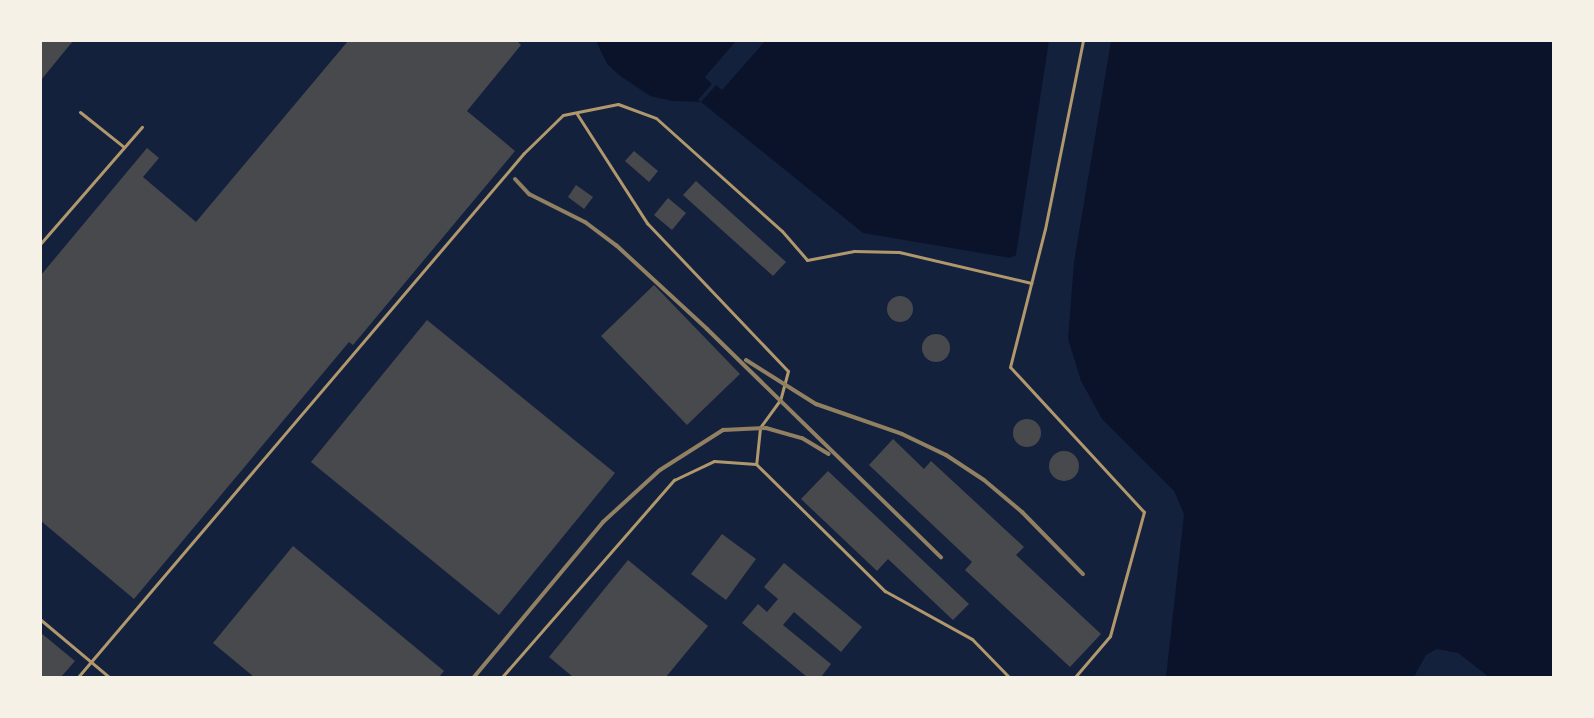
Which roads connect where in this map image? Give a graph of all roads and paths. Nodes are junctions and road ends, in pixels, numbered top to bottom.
1 (1083, 41) edge
2 (80, 112) dead end
3 (577, 114) junction
4 (142, 127) dead end
5 (124, 147) junction
6 (41, 243) edge
7 (1032, 283) junction
8 (756, 464) junction
9 (41, 620) edge
10 (91, 661) junction
11 (78, 677) edge
12 (109, 677) edge
13 (502, 677) edge
14 (1008, 677) edge
15 (1075, 677) edge

1 - 7 lane
2 - 5 lane
3 - 7 lane
3 - 8 lane
3 - 10 lane
4 - 5 lane
5 - 6 lane
7 - 15 lane
8 - 13 lane
8 - 14 lane
9 - 10 lane
10 - 11 lane
10 - 12 lane

